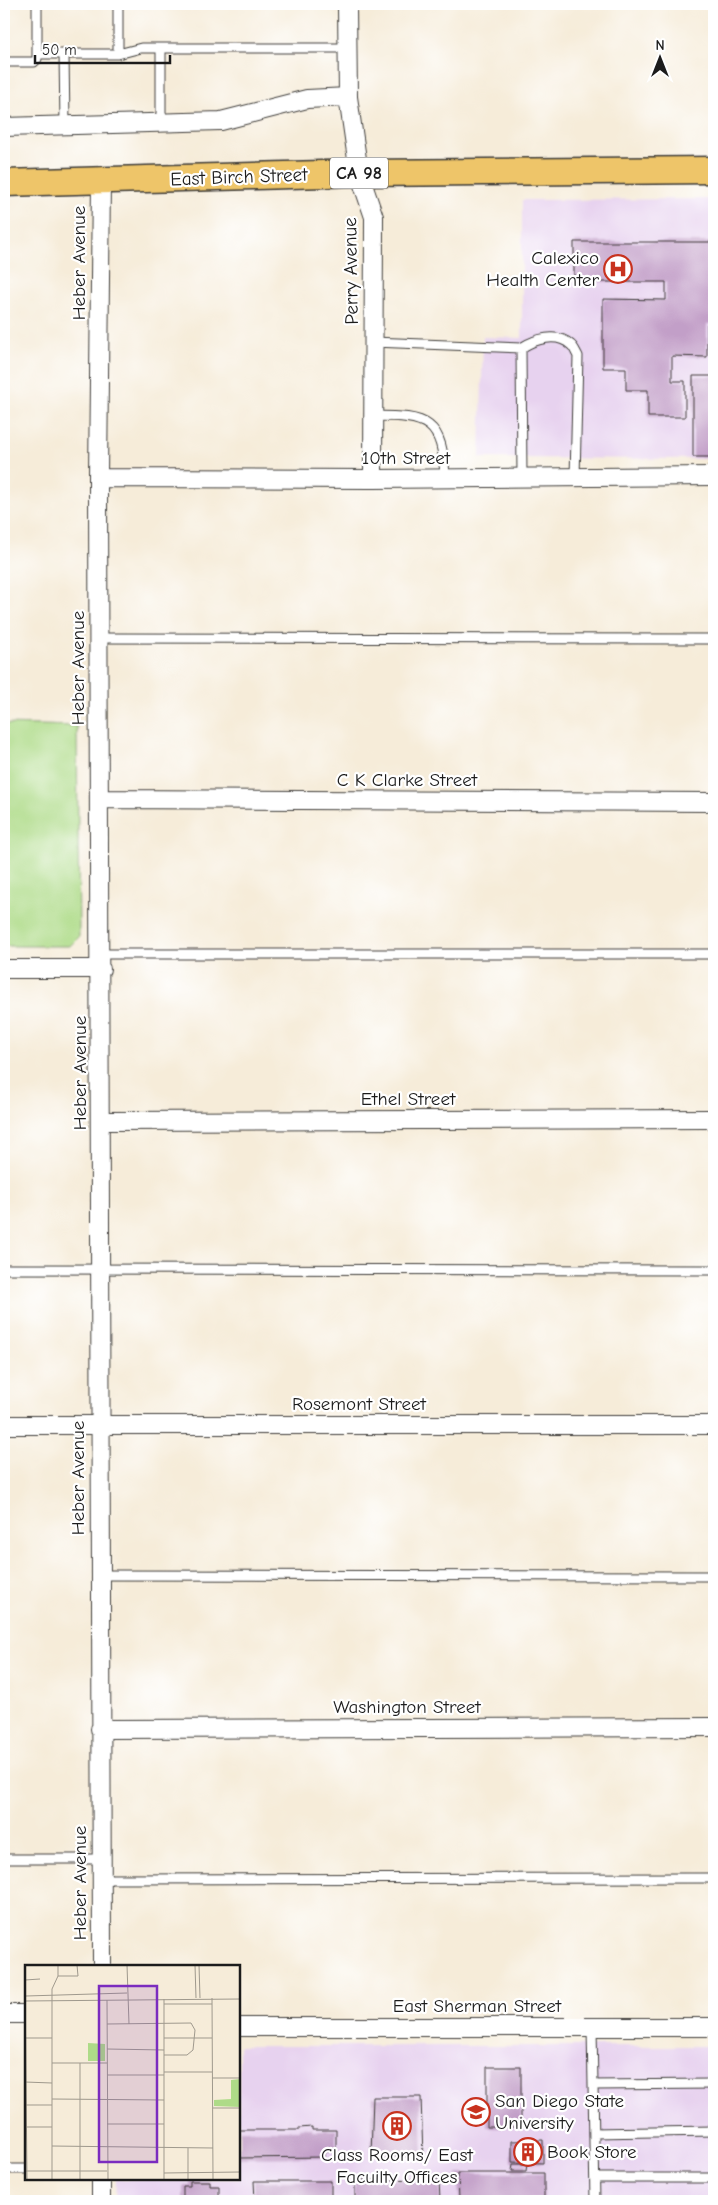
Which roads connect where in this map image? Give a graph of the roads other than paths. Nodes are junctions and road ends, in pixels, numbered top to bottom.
1 (37, 4) edge
2 (118, 4) edge
3 (347, 4) edge
4 (347, 48) junction
5 (161, 49) junction
6 (38, 54) junction
7 (64, 54) junction
8 (118, 54) junction
9 (4, 62) edge
10 (348, 97) junction
11 (161, 123) junction
12 (65, 125) junction
13 (4, 127) edge
14 (714, 170) edge
15 (359, 173) junction
16 (101, 180) junction
17 (4, 183) edge
18 (373, 342) junction
19 (521, 348) junction
20 (373, 416) junction
21 (714, 476) edge
22 (98, 478) junction
23 (522, 478) junction
24 (575, 478) junction
25 (373, 479) junction
26 (445, 479) junction
27 (99, 638) junction
28 (714, 639) edge
29 (99, 799) junction
30 (714, 802) edge
31 (714, 954) edge
32 (100, 961) junction
33 (4, 969) edge
34 (714, 1118) edge
35 (101, 1121) junction
36 (4, 1269) edge
37 (100, 1270) junction
38 (714, 1270) edge
39 (4, 1425) edge
40 (99, 1425) junction
41 (714, 1425) edge
42 (100, 1575) junction
43 (714, 1576) edge
44 (714, 1727) edge
45 (100, 1729) junction
46 (4, 1859) edge
47 (101, 1859) junction
48 (714, 1878) edge
49 (101, 1879) junction
50 (102, 1965) edge
51 (4, 2014) edge
52 (25, 2014) edge
53 (240, 2027) edge
54 (592, 2027) junction
55 (714, 2027) edge
56 (714, 2084) edge
57 (593, 2086) junction
58 (714, 2131) edge
59 (594, 2133) junction
60 (4, 2169) edge
61 (25, 2169) edge
62 (595, 2178) junction
63 (714, 2178) edge
64 (100, 2180) edge
65 (101, 2201) edge
66 (595, 2201) edge

1 - 6 lane
2 - 8 lane
3 - 4 street, Perry Avenue
4 - 5 lane
4 - 10 street, Perry Avenue
5 - 8 lane
5 - 11 lane
6 - 7 lane
6 - 9 lane
7 - 8 lane
7 - 12 lane
10 - 11 street
10 - 15 street, Perry Avenue
11 - 12 street
12 - 13 street
14 - 15 main road, East Birch Street / CA 98
15 - 16 main road, East Birch Street / CA 98
15 - 18 street, Perry Avenue
16 - 17 main road, East Birch Street / CA 98
16 - 22 street, Heber Avenue
18 - 19 lane
18 - 20 street, Perry Avenue
19 - 23 lane
19 - 24 lane
20 - 25 street, Perry Avenue
20 - 26 lane
21 - 24 street, 10th Street
22 - 25 street, 10th Street
22 - 27 street, Heber Avenue
23 - 24 street, 10th Street
23 - 26 street, 10th Street
25 - 26 street, 10th Street
27 - 28 lane
27 - 29 street, Heber Avenue
29 - 30 street, C K Clarke Street
29 - 32 street, Heber Avenue
31 - 32 lane
32 - 33 street
32 - 35 street, Heber Avenue
34 - 35 street, Ethel Street
35 - 37 street, Heber Avenue
36 - 37 lane
37 - 38 lane
37 - 40 street, Heber Avenue
39 - 40 street, Rosemont Street
40 - 41 street, Rosemont Street
40 - 42 street, Heber Avenue
42 - 43 lane
42 - 45 street, Heber Avenue
44 - 45 street, Washington Street
45 - 47 street, Heber Avenue
46 - 47 lane
47 - 49 street, Heber Avenue
48 - 49 lane
49 - 50 street, Heber Avenue
51 - 52 street
53 - 54 street, East Sherman Street
54 - 55 street, East Sherman Street
54 - 57 lane
56 - 57 lane
57 - 59 lane
58 - 59 lane
59 - 62 lane
60 - 61 lane
62 - 63 lane
62 - 66 lane
64 - 65 street

